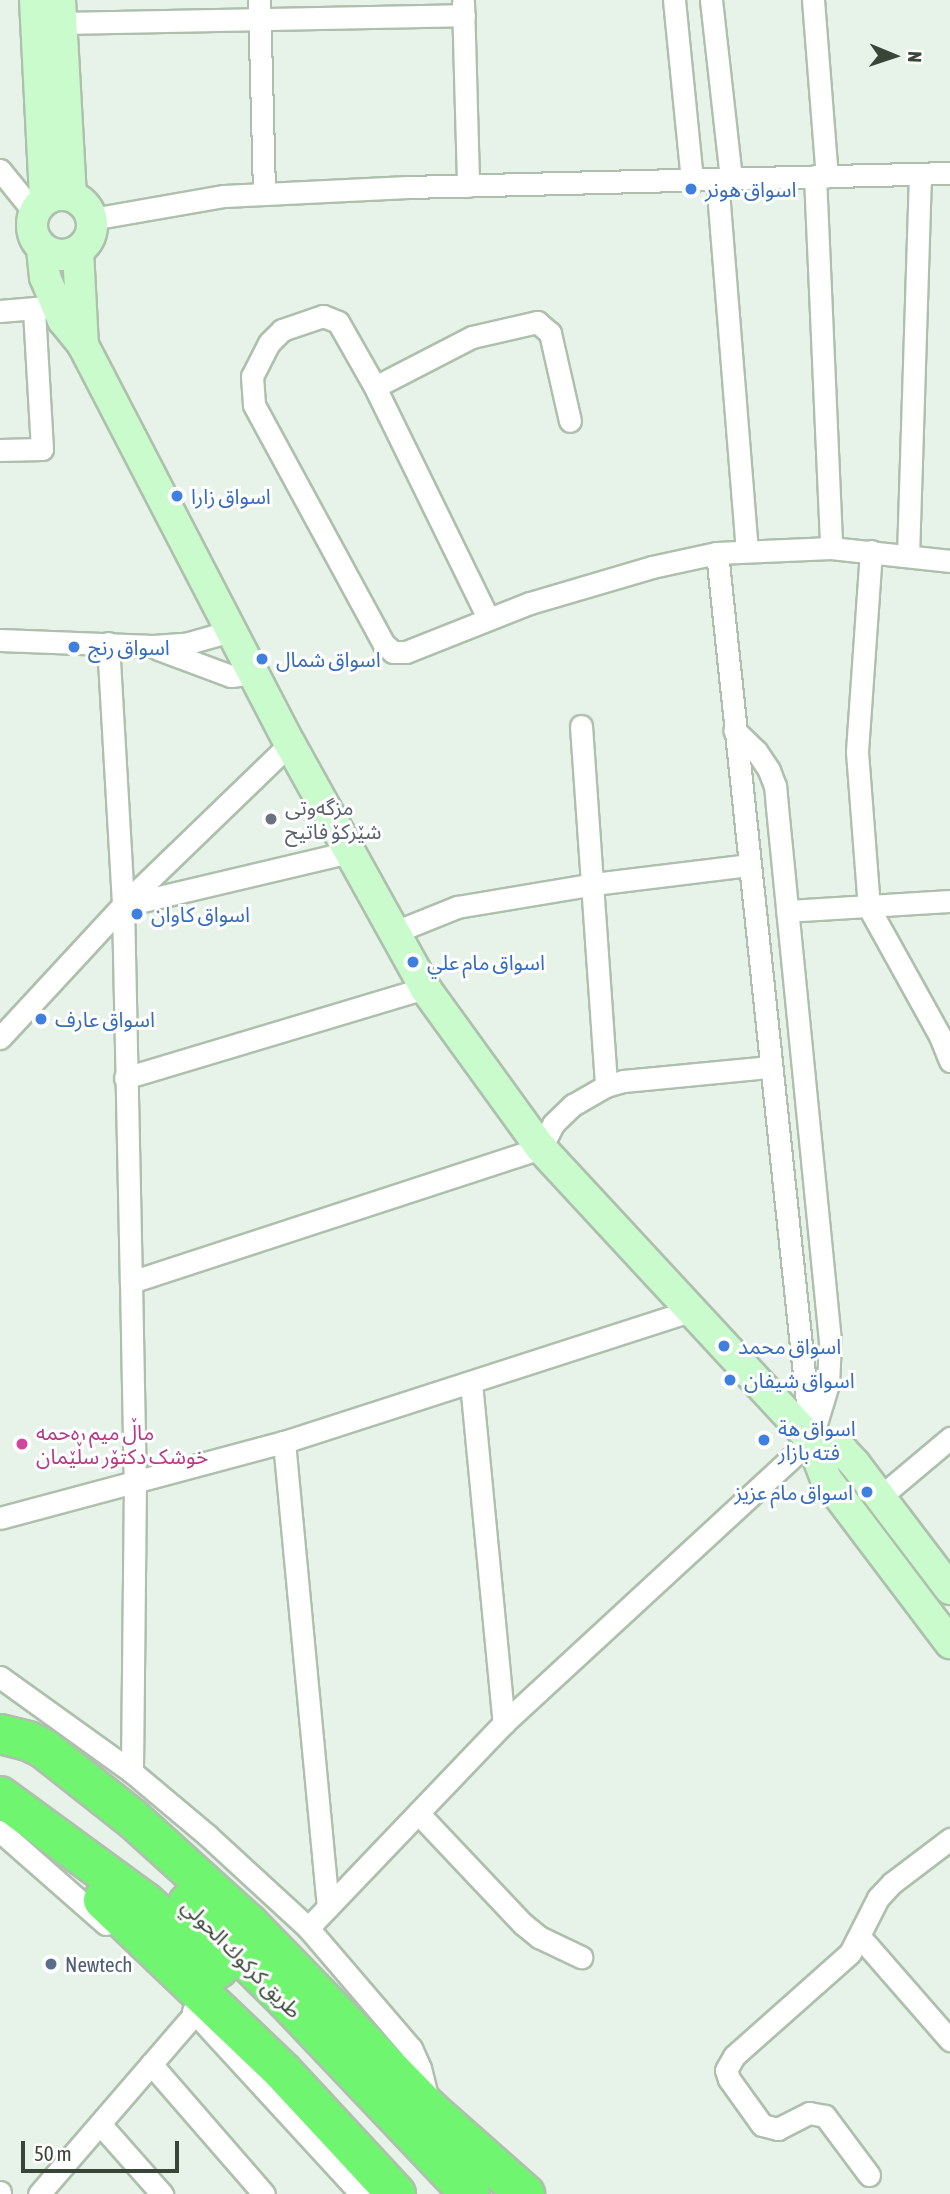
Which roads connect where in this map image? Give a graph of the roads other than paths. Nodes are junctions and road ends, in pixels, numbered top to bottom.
1 (35, 0) edge
2 (674, 0) edge
3 (711, 0) edge
4 (813, 0) edge
5 (463, 7) edge
6 (260, 9) edge
7 (60, 11) edge
8 (0, 170) edge
9 (950, 173) edge
10 (920, 174) junction
11 (821, 176) junction
12 (724, 179) junction
13 (692, 180) junction
14 (468, 186) junction
15 (264, 194) junction
16 (50, 202) junction
17 (92, 219) junction
18 (42, 249) junction
19 (78, 251) junction
20 (45, 308) junction
21 (0, 311) edge
22 (83, 345) junction
23 (375, 387) junction
24 (570, 421) dead end
25 (0, 450) edge
26 (831, 548) junction
27 (747, 550) junction
28 (871, 551) junction
29 (717, 553) junction
30 (908, 556) junction
31 (950, 561) edge
32 (488, 618) junction
33 (232, 631) junction
34 (0, 640) edge
35 (108, 643) junction
36 (153, 646) junction
37 (254, 673) junction
38 (581, 726) dead end
39 (734, 730) junction
40 (290, 744) junction
41 (350, 852) junction
42 (748, 865) junction
43 (594, 884) junction
44 (950, 901) edge
45 (122, 905) junction
46 (869, 908) junction
47 (787, 911) junction
48 (395, 932) junction
49 (425, 988) junction
50 (796, 1005) junction
51 (764, 1009) junction
52 (0, 1038) edge
53 (950, 1061) edge
54 (770, 1067) junction
55 (125, 1078) junction
56 (606, 1086) junction
57 (541, 1148) junction
58 (131, 1282) junction
59 (692, 1310) junction
60 (471, 1383) junction
61 (950, 1438) edge
62 (811, 1440) junction
63 (284, 1442) junction
64 (135, 1482) junction
65 (880, 1497) junction
66 (0, 1518) edge
67 (950, 1588) edge
68 (950, 1643) edge
69 (0, 1678) edge
70 (504, 1723) junction
71 (0, 1736) edge
72 (132, 1772) junction
73 (0, 1796) edge
74 (0, 1812) edge
75 (418, 1813) junction
76 (0, 1830) edge
77 (950, 1839) edge
78 (328, 1907) junction
79 (183, 1916) junction
80 (308, 1928) junction
81 (860, 1937) junction
82 (581, 1957) dead end
83 (195, 2012) junction
84 (950, 2040) edge
85 (151, 2064) junction
86 (430, 2110) junction
87 (100, 2124) junction
88 (869, 2175) dead end
89 (39, 2194) edge
90 (162, 2194) edge
91 (264, 2194) edge
92 (361, 2194) edge
93 (396, 2194) edge
94 (437, 2194) edge
95 (470, 2194) edge
96 (525, 2194) edge

1 - 16 street
2 - 13 street
3 - 12 street
4 - 11 street
5 - 6 street
5 - 14 street
6 - 7 street
6 - 15 street
7 - 16 street
8 - 16 street
9 - 10 street
10 - 11 street
10 - 30 street
11 - 12 street
11 - 26 street
12 - 13 street
12 - 27 street
13 - 14 street
14 - 15 street
15 - 17 street
16 - 17 street
16 - 18 street
17 - 19 street
18 - 19 street
18 - 20 street
19 - 22 street
20 - 21 street
20 - 22 street
20 - 25 street
22 - 33 street
23 - 24 street
23 - 32 street
23 - 32 street
26 - 27 street
26 - 28 street
27 - 29 street
28 - 30 street
28 - 46 street
29 - 32 street
29 - 39 street
30 - 31 street
33 - 36 street
33 - 37 street
34 - 35 street
35 - 36 street
35 - 45 street
36 - 37 street
37 - 40 street
38 - 43 street
39 - 42 street
39 - 47 street
40 - 41 street
40 - 45 street
41 - 45 street
41 - 48 street
42 - 43 street
42 - 51 street
43 - 48 street
43 - 56 street
44 - 46 street
45 - 52 street
45 - 55 street
46 - 47 street
46 - 53 street
47 - 50 street
48 - 49 street
49 - 55 street
49 - 57 street
50 - 51 street
50 - 62 street
51 - 54 street
54 - 56 street
54 - 62 street
55 - 58 street
56 - 57 street
57 - 58 street
57 - 59 street
58 - 64 street
59 - 60 street
59 - 62 street
60 - 63 street
60 - 70 street
61 - 65 street
62 - 65 street
62 - 68 street
62 - 70 street
63 - 64 street
63 - 78 street
64 - 66 street
64 - 72 street
65 - 67 street
69 - 72 street
70 - 75 street
71 - 79 highway, طريق كركوك الحولي
71 - 86 highway
72 - 80 street
73 - 79 highway, طريق كركوك الحولي
74 - 93 highway
75 - 78 street
75 - 82 street
76 - 83 street
77 - 81 street
78 - 80 street
79 - 94 highway, طريق كركوك الحولي
79 - 95 highway, طريق كركوك الحولي
80 - 86 street
81 - 84 street
81 - 88 street
83 - 85 street
83 - 92 street
85 - 87 street
85 - 91 street
86 - 96 highway
87 - 89 street
87 - 90 street

